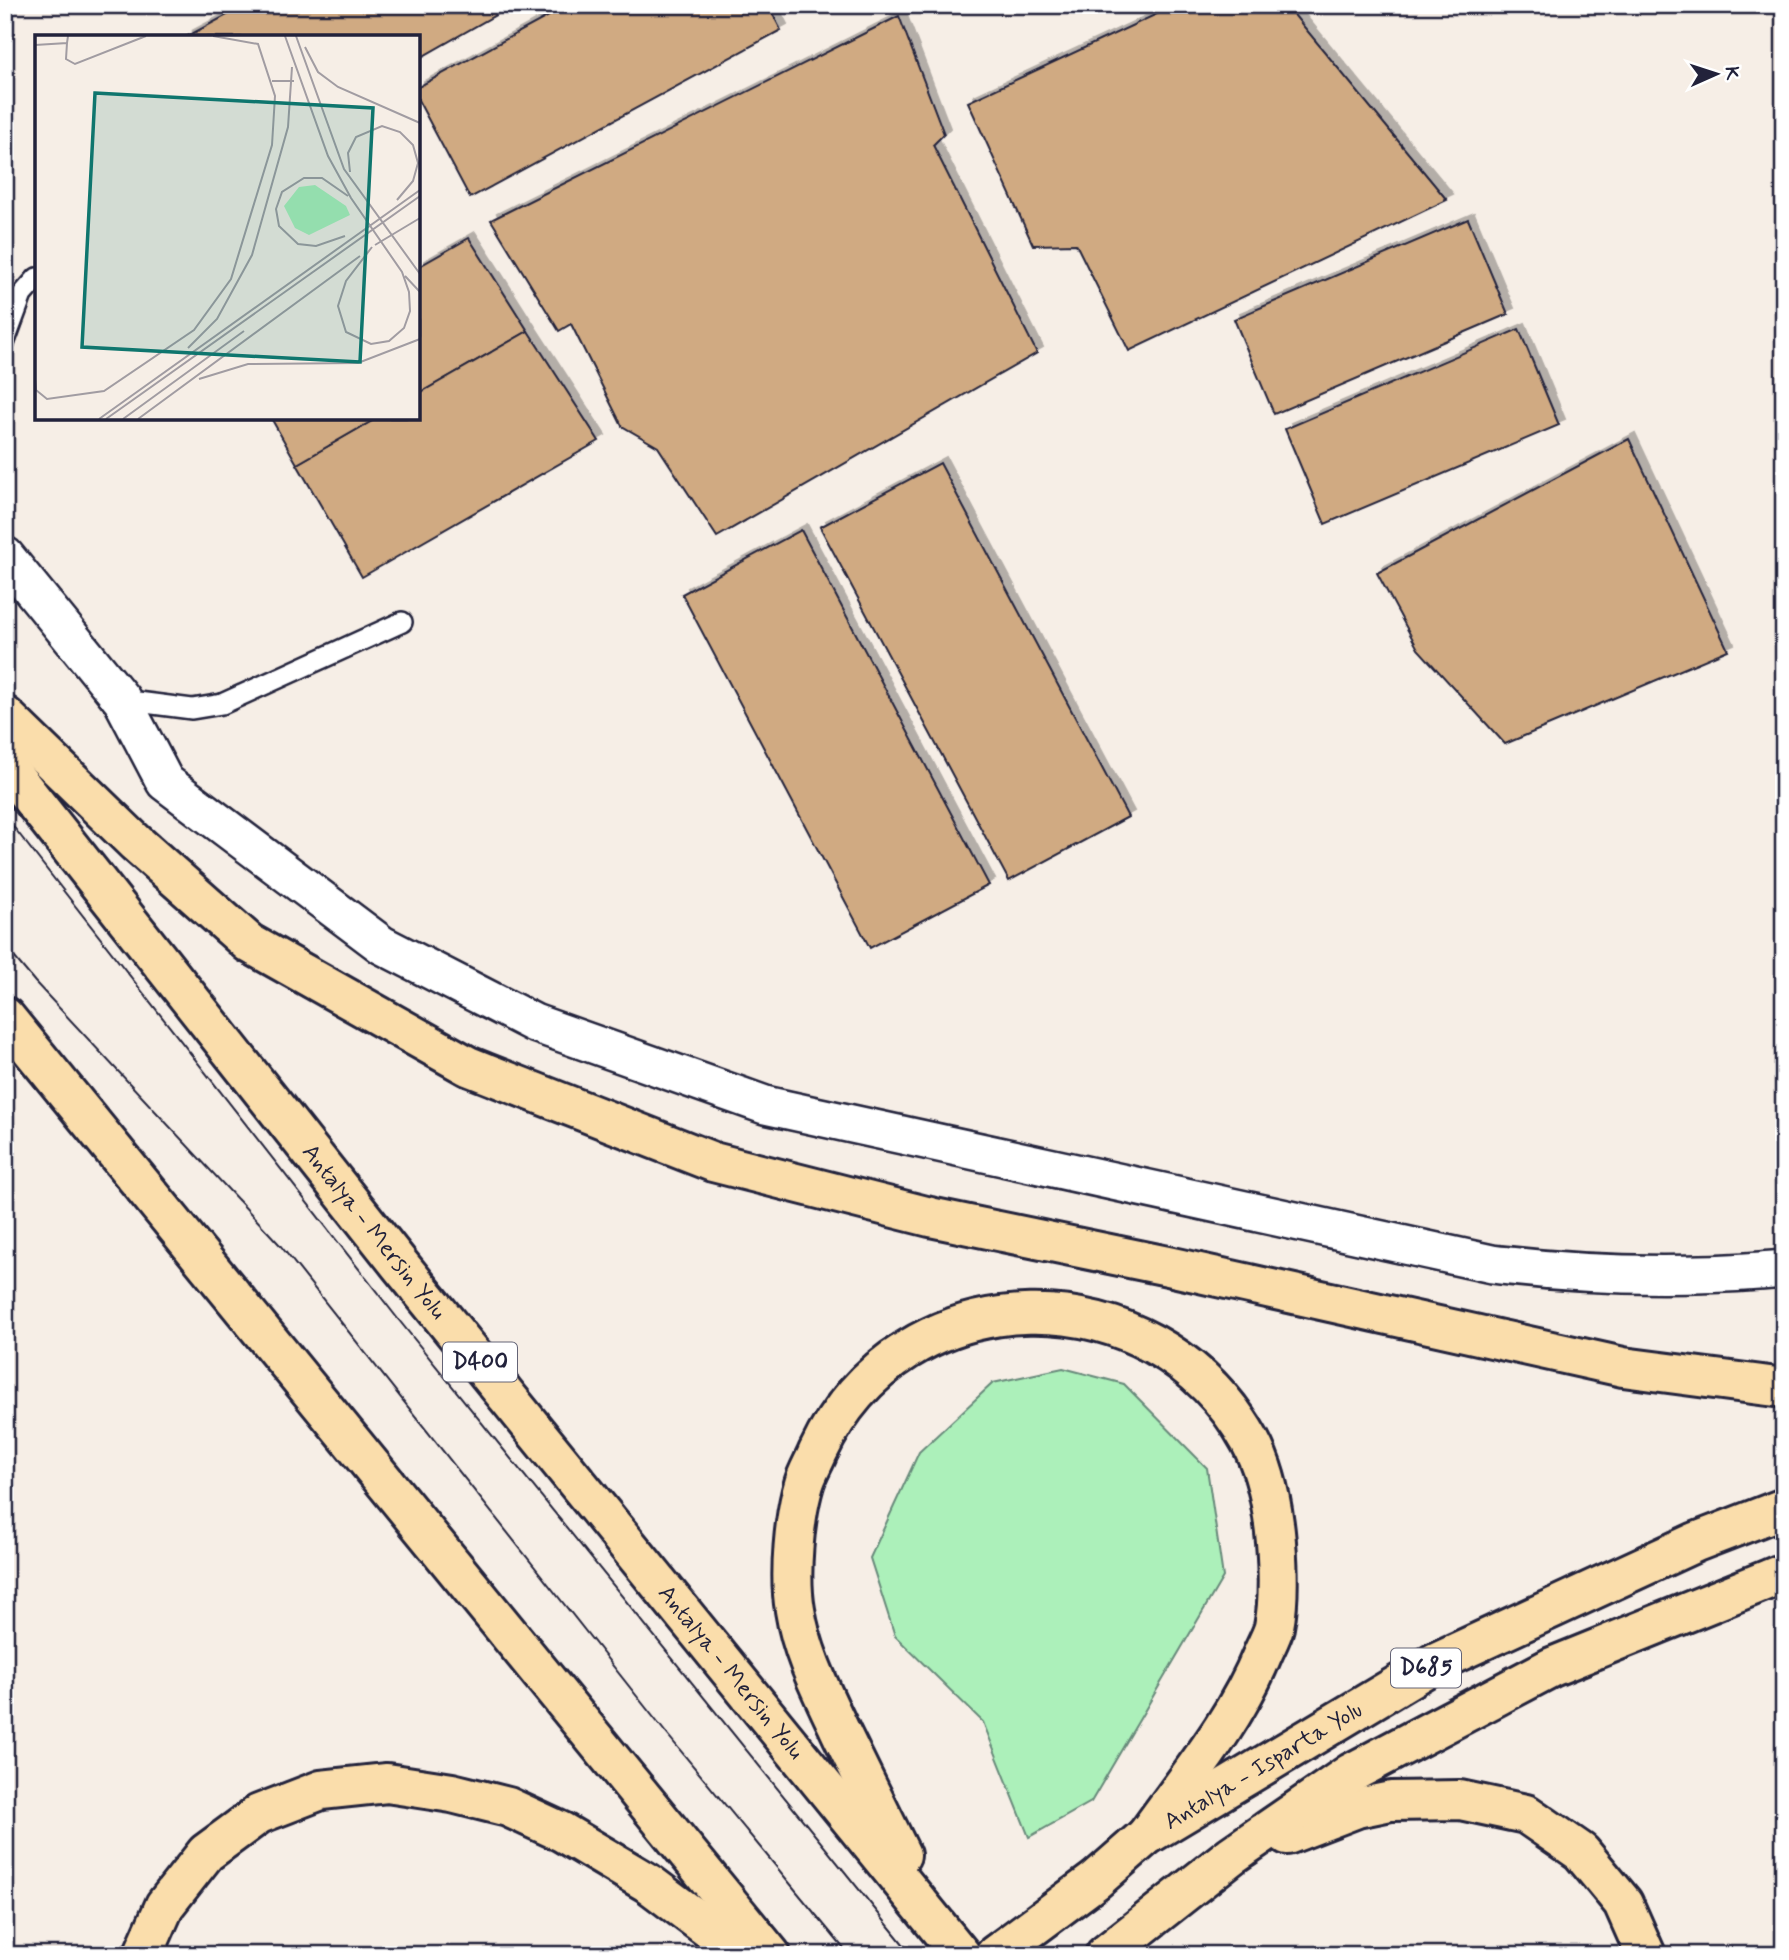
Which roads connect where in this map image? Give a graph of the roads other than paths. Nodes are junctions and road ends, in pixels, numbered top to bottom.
1 (35, 280) edge
2 (5, 341) edge
3 (5, 556) edge
4 (402, 622) dead end
5 (122, 700) junction
6 (5, 716) edge
7 (5, 765) edge
8 (5, 1017) edge
9 (1784, 1269) edge
10 (1784, 1388) edge
11 (1784, 1508) edge
12 (1784, 1573) edge
13 (1146, 1836) junction
14 (1232, 1855) junction
15 (929, 1913) junction
16 (143, 1955) edge
17 (744, 1955) edge
18 (771, 1955) edge
19 (961, 1955) edge
20 (995, 1955) edge
21 (1105, 1955) edge
22 (1646, 1955) edge

1 - 2 lane
3 - 5 street
4 - 5 lane
5 - 9 street
6 - 10 highway
7 - 15 highway, Antalya - Mersin Yolu / D400
8 - 18 highway
11 - 13 highway, Antalya - Isparta Yolu / D685
12 - 14 highway, D685
13 - 15 highway
13 - 20 highway, Antalya - Isparta Yolu / D685
14 - 21 highway, D685
14 - 22 highway
15 - 19 highway, Antalya - Mersin Yolu / D400
16 - 17 highway

